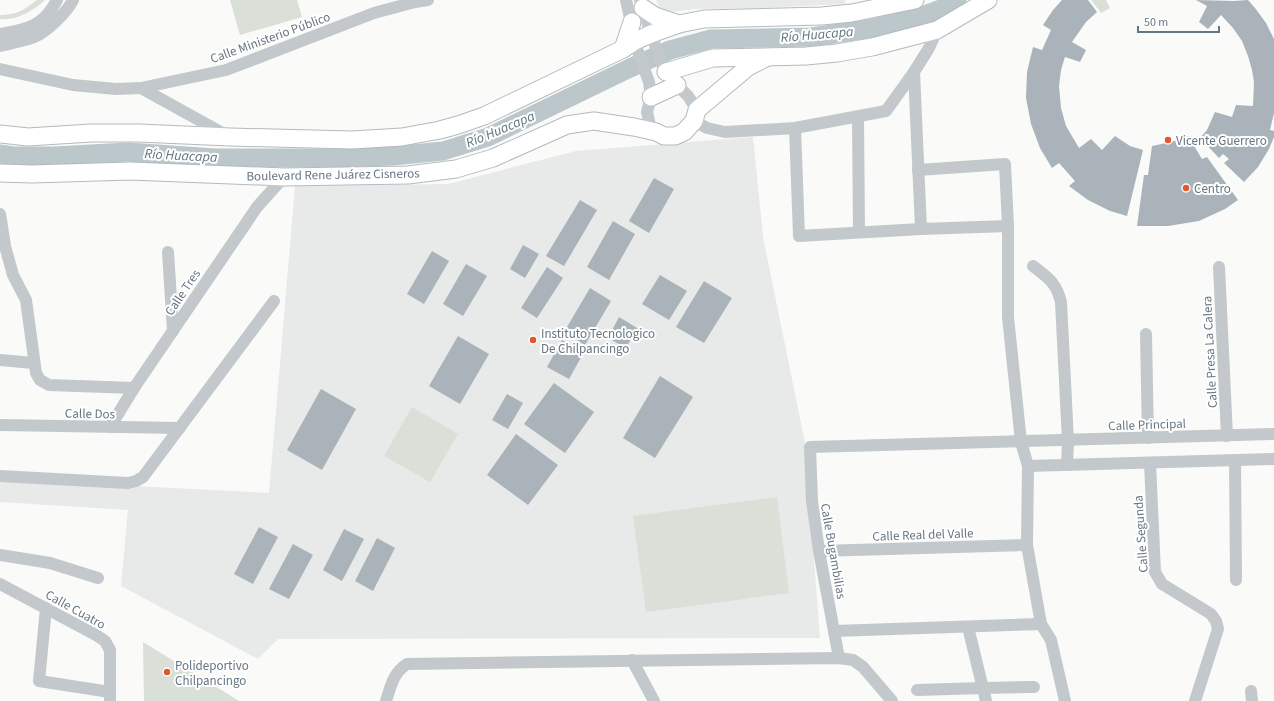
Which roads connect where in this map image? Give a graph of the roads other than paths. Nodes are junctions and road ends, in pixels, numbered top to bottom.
1 (57, 0) edge
2 (73, 0) edge
3 (428, 0) edge
4 (626, 0) edge
5 (914, 0) edge
6 (988, 0) edge
7 (642, 4) edge
8 (632, 22) joint
9 (679, 24) junction
10 (937, 30) junction
11 (0, 34) edge
12 (652, 37) junction
13 (0, 46) edge
14 (632, 46) junction
15 (766, 58) junction
16 (0, 69) edge
17 (665, 70) junction
18 (914, 72) junction
19 (677, 85) junction
20 (141, 88) junction
21 (651, 97) junction
22 (695, 115) junction
23 (858, 117) junction
24 (795, 128) junction
25 (656, 132) junction
26 (0, 134) edge
27 (230, 138) junction
28 (918, 170) junction
29 (0, 173) edge
30 (284, 178) junction
31 (0, 214) edge
32 (1008, 226) junction
33 (920, 229) junction
34 (859, 232) junction
35 (168, 252) dead end
36 (1033, 266) dead end
37 (1219, 267) dead end
38 (274, 301) dead end
39 (173, 331) junction
40 (1146, 334) dead end
41 (0, 360) edge
42 (34, 363) junction
43 (134, 388) junction
44 (0, 425) edge
45 (110, 428) junction
46 (180, 428) junction
47 (1274, 434) edge
48 (1227, 436) junction
49 (1148, 438) junction
50 (1068, 441) junction
51 (1021, 442) junction
52 (810, 447) joint
53 (1274, 458) edge
54 (1235, 460) junction
55 (1150, 463) junction
56 (1067, 465) junction
57 (1028, 466) junction
58 (0, 476) edge
59 (1028, 545) junction
60 (819, 551) junction
61 (0, 555) edge
62 (98, 578) dead end
63 (1236, 580) dead end
64 (0, 584) edge
65 (46, 608) junction
66 (1041, 624) junction
67 (968, 627) junction
68 (834, 631) junction
69 (839, 658) junction
70 (632, 660) junction
71 (1034, 687) dead end
72 (983, 688) junction
73 (917, 690) dead end
74 (110, 696) edge
75 (386, 701) edge
76 (654, 701) edge
77 (892, 701) edge
78 (986, 701) edge
79 (1065, 701) edge
80 (1195, 701) edge

1 - 11 street
2 - 13 street
3 - 20 street, Calle Ministerio Público
4 - 8 street
5 - 9 main road
6 - 10 main road, Boulevard Rene Juárez Cisneros
7 - 9 main road
7 - 12 street
8 - 14 main road
9 - 12 main road
10 - 15 main road, Boulevard Rene Juárez Cisneros
10 - 18 street
12 - 14 main road
12 - 17 street
14 - 21 street
14 - 27 main road
15 - 17 main road, Boulevard Rene Juárez Cisneros
15 - 22 main road, Boulevard Rene Juárez Cisneros
16 - 20 street, Calle Ministerio Público
17 - 19 street
18 - 23 street
18 - 28 street
19 - 21 main road
19 - 22 street
20 - 27 street
21 - 25 street
22 - 24 street
22 - 25 main road, Boulevard Rene Juárez Cisneros
23 - 24 street
23 - 34 street
24 - 34 street
25 - 30 main road, Boulevard Rene Juárez Cisneros
26 - 27 main road
28 - 32 street
28 - 33 street
29 - 30 main road, Boulevard Rene Juárez Cisneros
30 - 39 street, Calle Tres
31 - 42 street
32 - 33 street
32 - 51 street
33 - 34 street
35 - 39 street
36 - 50 street
37 - 48 street, Calle Presa La Calera
38 - 46 street
39 - 43 street, Calle Tres
40 - 49 street
41 - 42 street
42 - 43 street
43 - 45 street, Calle Tres
44 - 45 street, Calle Dos
45 - 46 street, Calle Dos
46 - 58 street
47 - 48 street, Calle Principal
48 - 49 street, Calle Principal
49 - 50 street, Calle Principal
50 - 51 street, Calle Principal
50 - 56 street
51 - 52 street, Calle Principal
51 - 57 street
52 - 60 street, Calle Bugambilias
53 - 54 street
54 - 55 street
54 - 63 street
55 - 56 street
55 - 80 street, Calle Segunda
56 - 57 street
57 - 59 street
59 - 60 street, Calle Real del Valle
59 - 66 street
60 - 68 street, Calle Bugambilias
61 - 62 street
64 - 65 street, Calle Cuatro
65 - 74 street, Calle Cuatro
65 - 74 street
66 - 67 street
66 - 79 street
67 - 68 street
67 - 72 street
68 - 69 street, Calle Bugambilias
69 - 70 street
69 - 77 street
70 - 75 street
70 - 76 street
71 - 72 street
72 - 73 street
72 - 78 street

